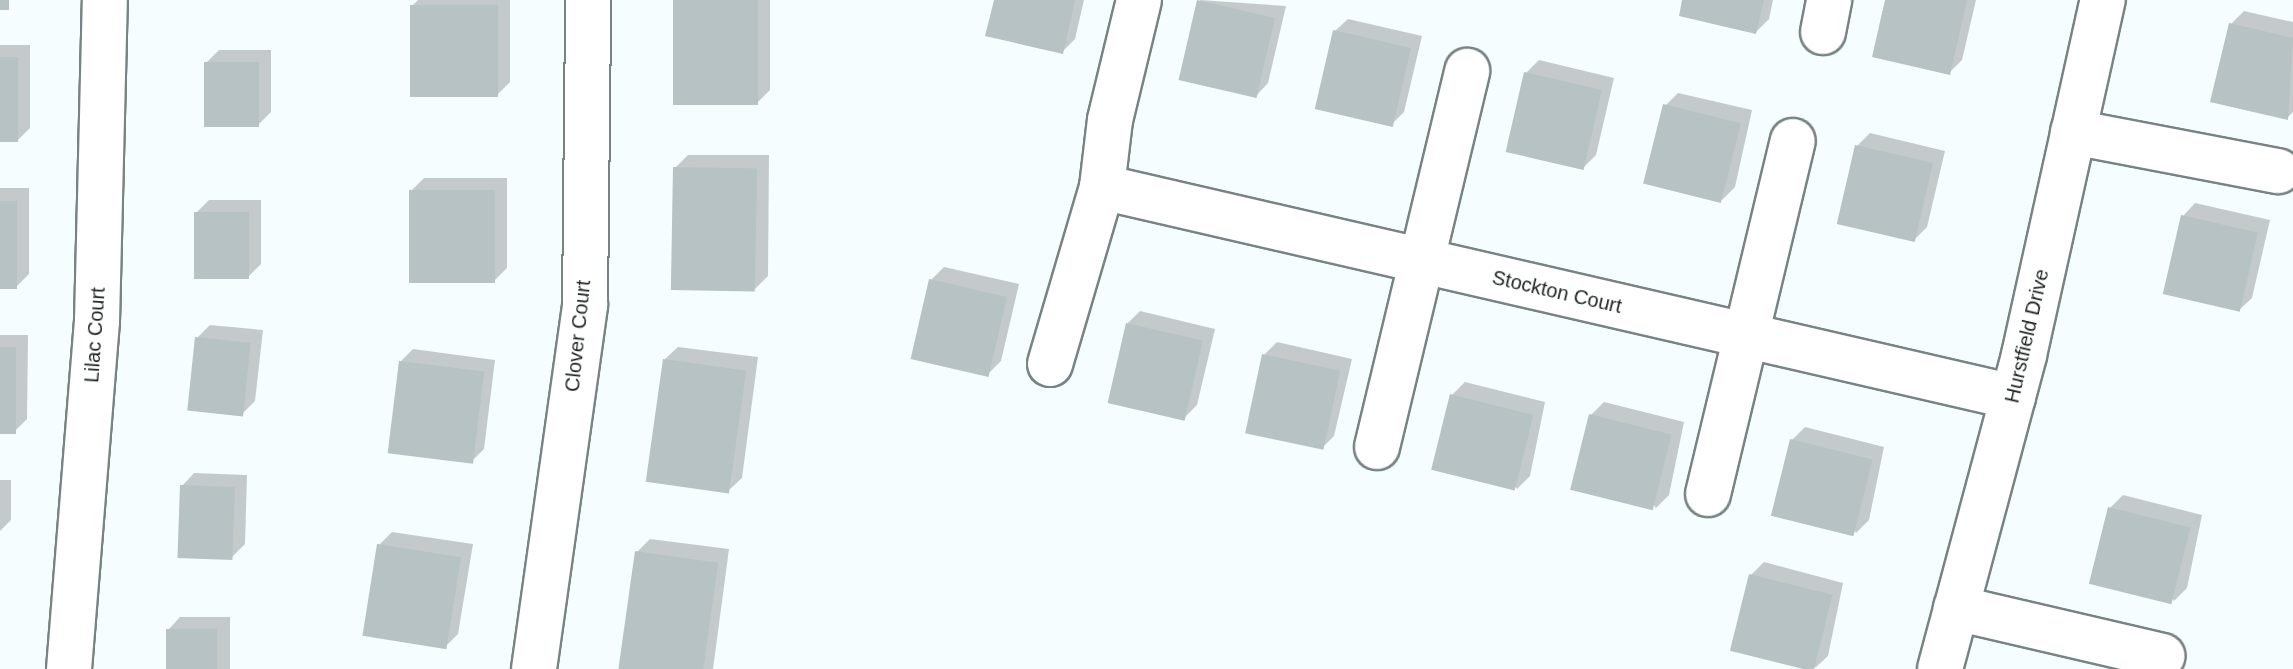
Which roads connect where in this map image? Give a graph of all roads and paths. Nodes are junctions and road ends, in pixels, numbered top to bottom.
1 (105, 0) edge
2 (588, 0) edge
3 (1139, 0) edge
4 (2103, 0) edge
5 (1467, 71) dead end
6 (2073, 132) junction
7 (1793, 141) dead end
8 (2278, 171) dead end
9 (1102, 187) junction
10 (1420, 260) junction
11 (1748, 336) junction
12 (1050, 364) dead end
13 (2013, 397) junction
14 (1377, 447) dead end
15 (1708, 494) dead end
16 (1956, 608) junction
17 (2163, 656) dead end
18 (69, 669) edge
19 (534, 669) edge
20 (1940, 669) edge

1 - 18 street, Lilac Court
2 - 19 street, Clover Court
3 - 9 street
4 - 6 street, Hurstfield Drive
5 - 10 street
6 - 8 street
6 - 13 street, Hurstfield Drive
7 - 11 street
9 - 10 street, Stockton Court
9 - 12 street
10 - 11 street, Stockton Court
10 - 14 street
11 - 13 street, Stockton Court
11 - 15 street
13 - 16 street, Hurstfield Drive
16 - 17 street
16 - 20 street, Hurstfield Drive

